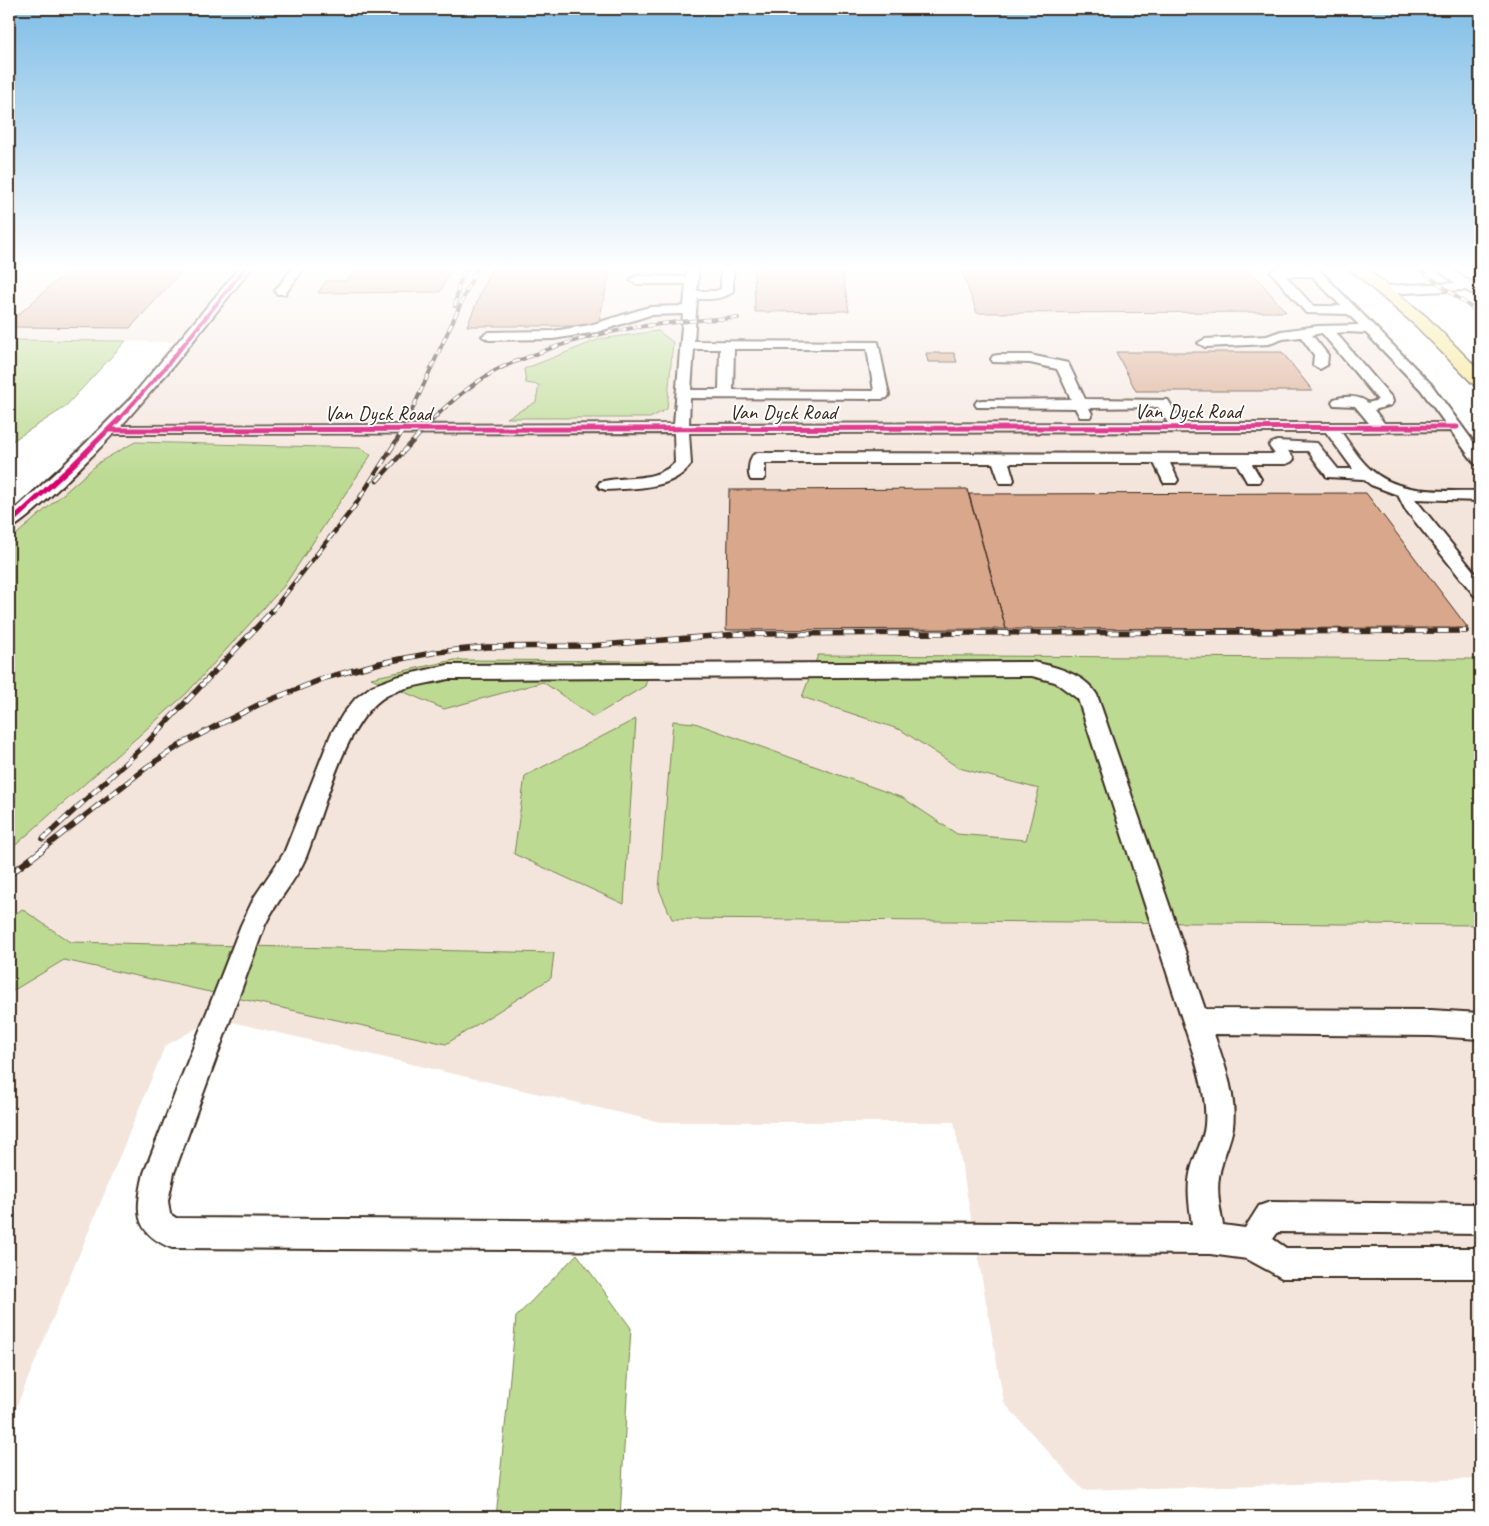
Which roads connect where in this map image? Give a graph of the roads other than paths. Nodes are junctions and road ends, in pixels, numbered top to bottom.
1 (188, 337) edge
2 (686, 337) edge
3 (1276, 337) edge
4 (1307, 337) edge
5 (1332, 337) edge
6 (1380, 337) edge
7 (1438, 337) edge
8 (1205, 343) dead end
9 (686, 345) junction
10 (727, 345) junction
11 (998, 359) dead end
12 (1320, 365) dead end
13 (1480, 381) edge
14 (683, 394) junction
15 (726, 394) junction
16 (1339, 402) dead end
17 (982, 404) dead end
18 (1079, 404) junction
19 (1362, 405) junction
20 (1330, 427) junction
21 (1380, 427) junction
22 (1457, 427) junction
23 (804, 428) junction
24 (874, 428) junction
25 (949, 428) junction
26 (1029, 428) junction
27 (1099, 428) junction
28 (1181, 428) junction
29 (1264, 428) junction
30 (681, 429) junction
31 (109, 430) junction
32 (1277, 446) junction
33 (806, 458) junction
34 (880, 458) junction
35 (935, 458) junction
36 (959, 459) junction
37 (1000, 459) junction
38 (1041, 459) junction
39 (1121, 459) junction
40 (1160, 459) junction
41 (1202, 459) junction
42 (1242, 459) junction
43 (1480, 462) edge
44 (1365, 474) junction
45 (939, 477) dead end
46 (757, 478) dead end
47 (1253, 479) dead end
48 (1006, 480) dead end
49 (1170, 480) dead end
50 (606, 484) dead end
51 (1404, 492) junction
52 (1480, 496) edge
53 (9, 524) edge
54 (1480, 592) edge
55 (1196, 1021) junction
56 (1480, 1026) edge
57 (1480, 1219) edge
58 (1210, 1239) junction
59 (1252, 1244) junction
60 (1480, 1262) edge

1 - 31 street
2 - 9 street
3 - 8 street
4 - 12 street
5 - 19 street
6 - 22 street
7 - 13 main road
9 - 10 street
9 - 14 street
10 - 15 street
10 - 15 street
11 - 18 street
14 - 15 street
14 - 30 street
16 - 19 street
17 - 18 street
18 - 27 street
18 - 28 street
19 - 21 street
20 - 21 street, Van Dyck Road
20 - 29 street, Van Dyck Road
20 - 44 street
21 - 22 street, Van Dyck Road
22 - 43 street
23 - 24 street, Van Dyck Road
23 - 30 street, Van Dyck Road
23 - 33 street
24 - 25 street, Van Dyck Road
24 - 34 street
25 - 26 street, Van Dyck Road
25 - 36 street
26 - 27 street, Van Dyck Road
26 - 38 street
27 - 28 street, Van Dyck Road
27 - 39 street
28 - 29 street, Van Dyck Road
28 - 41 street
29 - 32 street
30 - 31 street, Van Dyck Road
30 - 50 street
31 - 53 street
32 - 42 street
32 - 44 street
33 - 34 street
33 - 46 street
34 - 35 street
35 - 36 street
35 - 45 street
36 - 37 street
37 - 38 street
37 - 48 street
38 - 39 street
39 - 40 street
40 - 41 street
40 - 49 street
41 - 42 street
42 - 47 street
44 - 51 street
51 - 52 street
51 - 54 street
55 - 56 street
55 - 58 street
55 - 58 street
57 - 59 street
58 - 59 street
59 - 60 street

